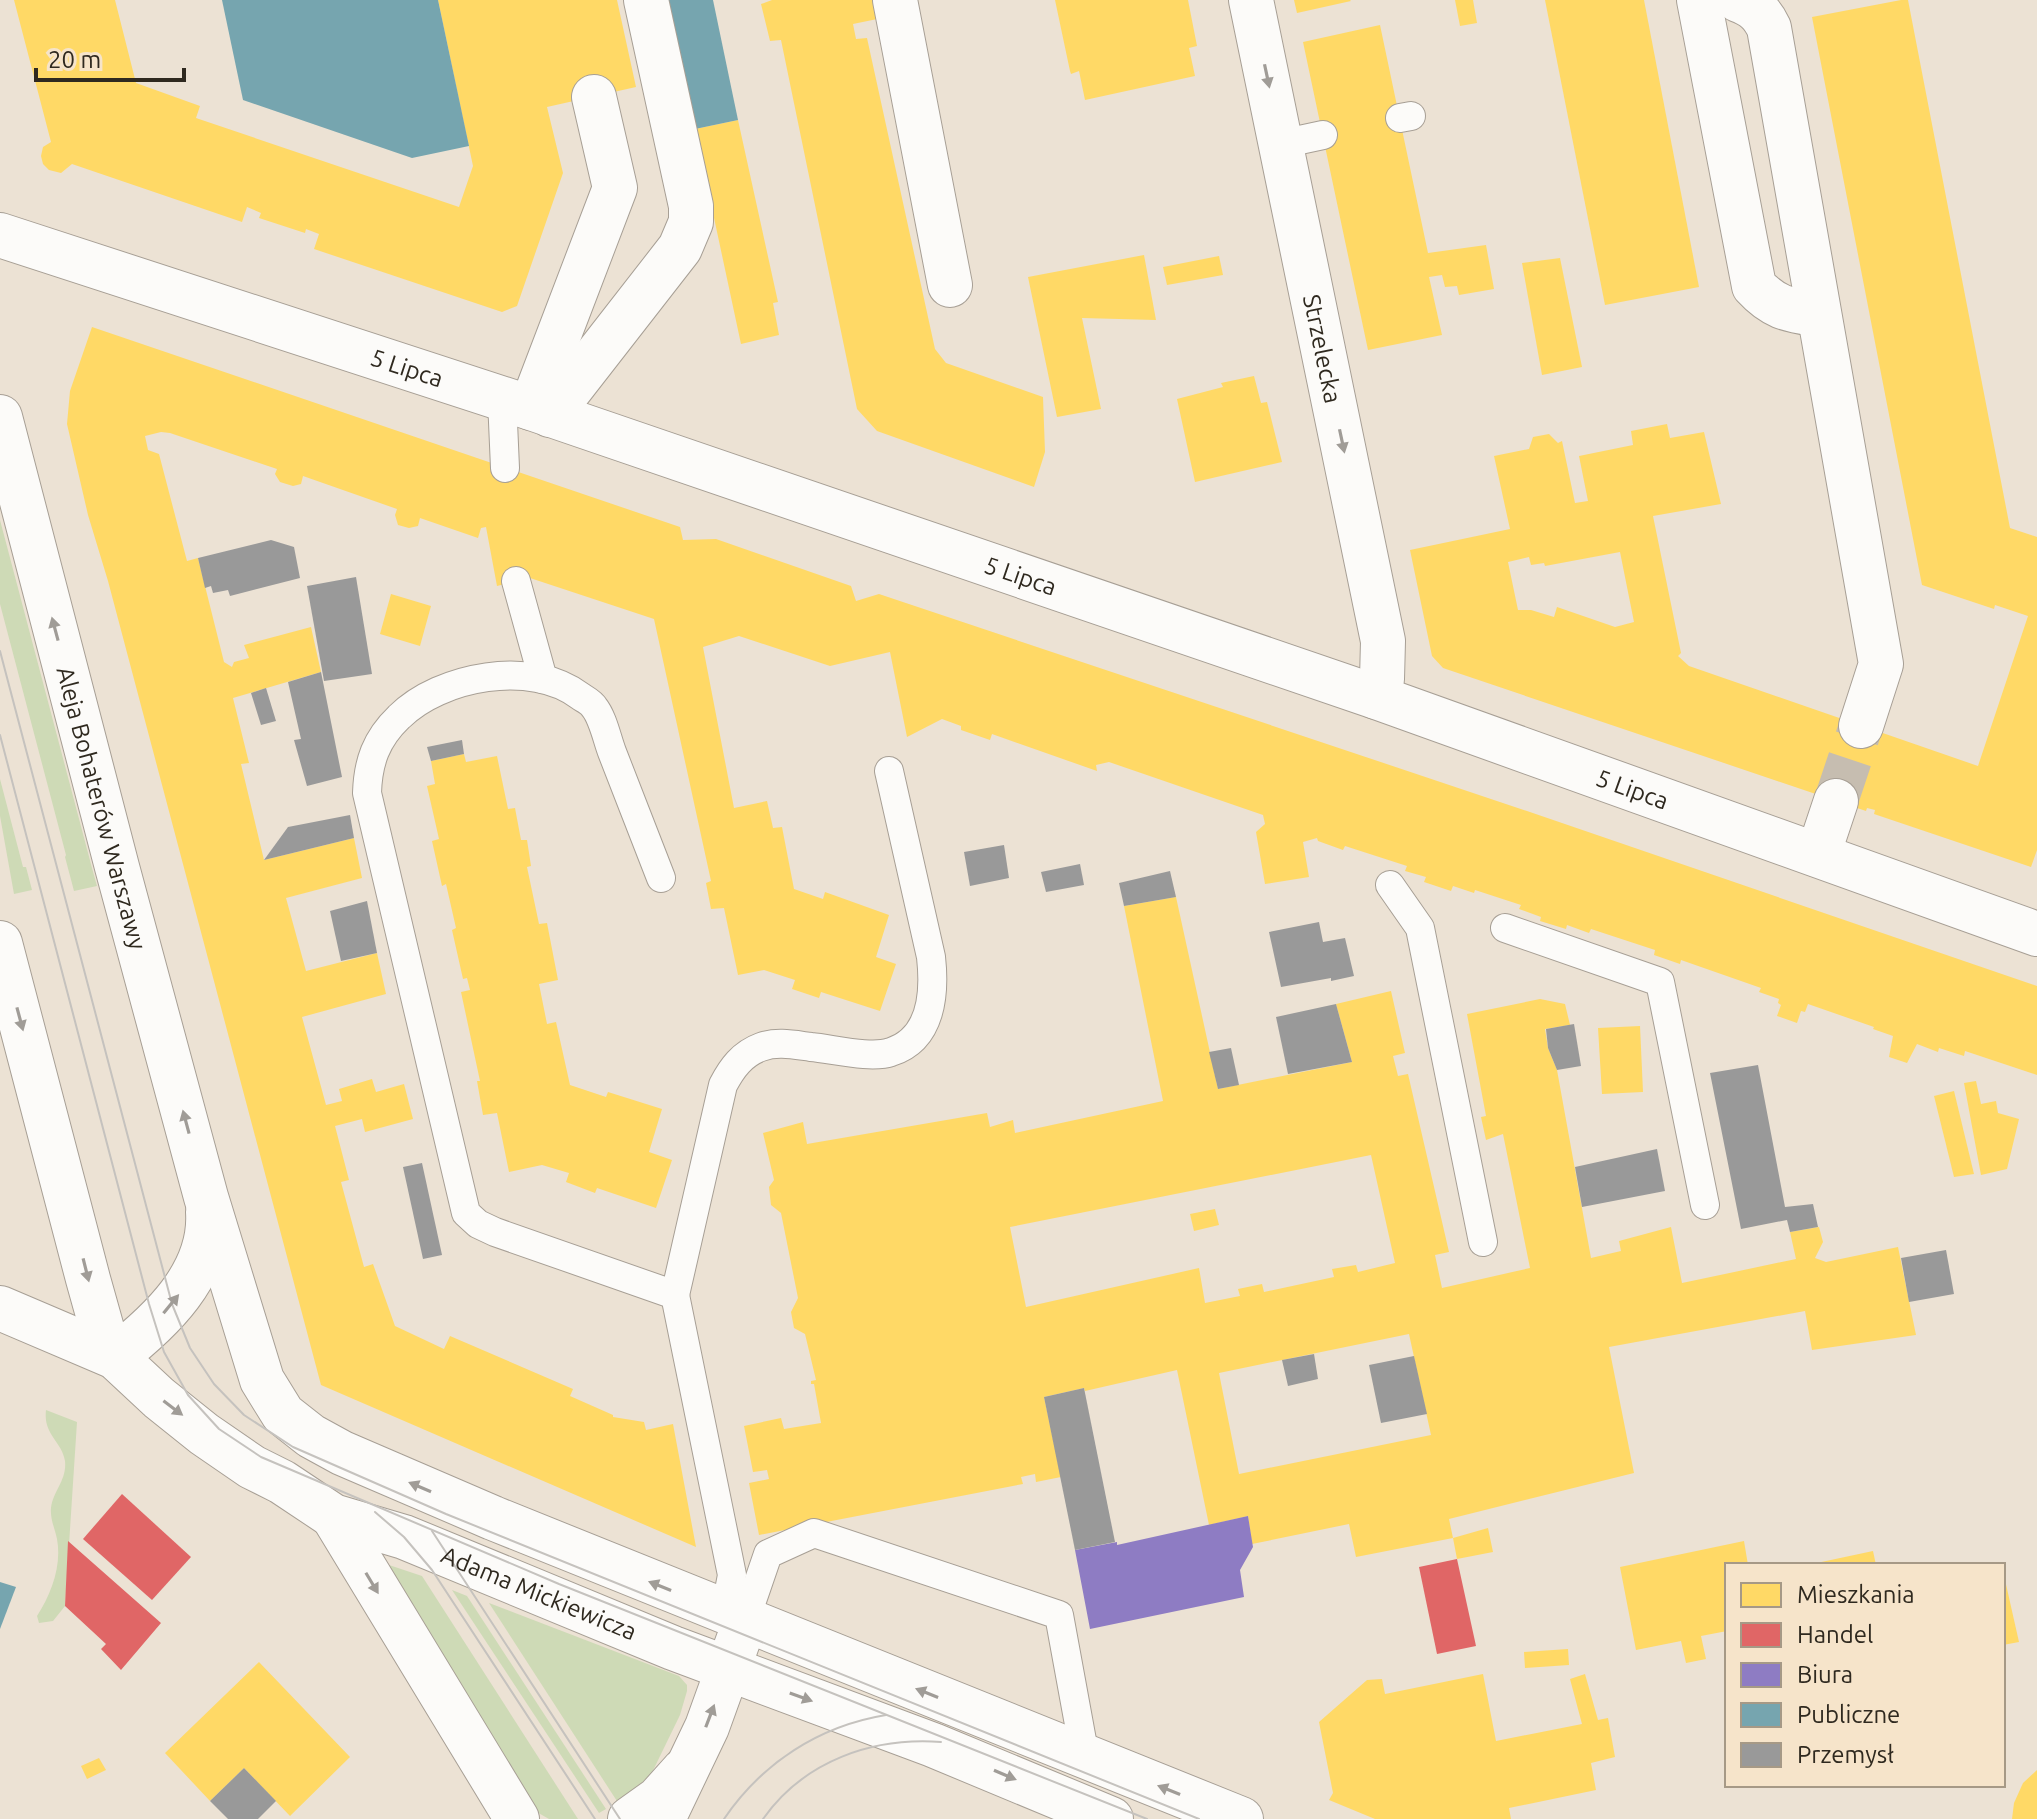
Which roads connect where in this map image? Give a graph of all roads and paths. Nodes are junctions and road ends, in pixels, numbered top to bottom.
1 (646, 0) edge
2 (895, 0) edge
3 (1251, 0) edge
4 (1699, 0) edge
5 (1738, 0) edge
6 (594, 97) dead end
7 (1323, 135) dead end
8 (1281, 144) junction
9 (0, 235) edge
10 (950, 285) dead end
11 (1819, 315) junction
12 (528, 407) junction
13 (0, 417) edge
14 (505, 468) dead end
15 (516, 581) dead end
16 (543, 679) junction
17 (1376, 697) junction
18 (1861, 726) tunnel mouth
19 (889, 771) dead end
20 (1836, 801) tunnel mouth
21 (1818, 855) junction
22 (661, 878) dead end
23 (1390, 885) dead end
24 (1505, 928) dead end
25 (2037, 934) edge
26 (0, 943) edge
27 (206, 1197) junction
28 (1705, 1205) dead end
29 (1483, 1242) dead end
30 (675, 1295) junction
31 (0, 1308) edge
32 (115, 1357) junction
33 (333, 1516) junction
34 (735, 1616) junction
35 (728, 1669) junction
36 (1085, 1757) junction
37 (689, 1762) junction
38 (517, 1819) edge
39 (630, 1819) edge
40 (663, 1819) edge
41 (1111, 1819) edge
42 (1241, 1819) edge

1 - 12 street
2 - 10 street
3 -> 8 street, Strzelecka
4 - 11 street
5 - 11 street
6 - 12 street
7 - 8 lane
8 -> 17 street, Strzelecka
9 - 12 street, 5 Lipca
11 - 18 street
12 - 14 lane
12 - 17 street, 5 Lipca
27 -> 13 street, Aleja Bohaterów Warszawy
15 - 16 lane
16 - 22 lane
16 - 30 lane
17 - 21 street, 5 Lipca
19 - 30 lane
20 - 21 street
21 - 25 street, 5 Lipca
23 - 29 lane
24 - 28 lane
26 -> 32 street
32 -> 27 street, Aleja Bohaterów Warszawy
34 -> 27 street, Aleja Bohaterów Warszawy
30 - 34 lane
31 - 32 street, Adama Mickiewicza
32 -> 33 street, Adama Mickiewicza
33 - 35 street, Adama Mickiewicza
33 -> 38 street
34 - 35 street
36 -> 34 street
34 - 36 lane
37 -> 35 street
35 -> 41 street, Adama Mickiewicza
42 -> 36 street
37 - 39 street
37 - 40 street

